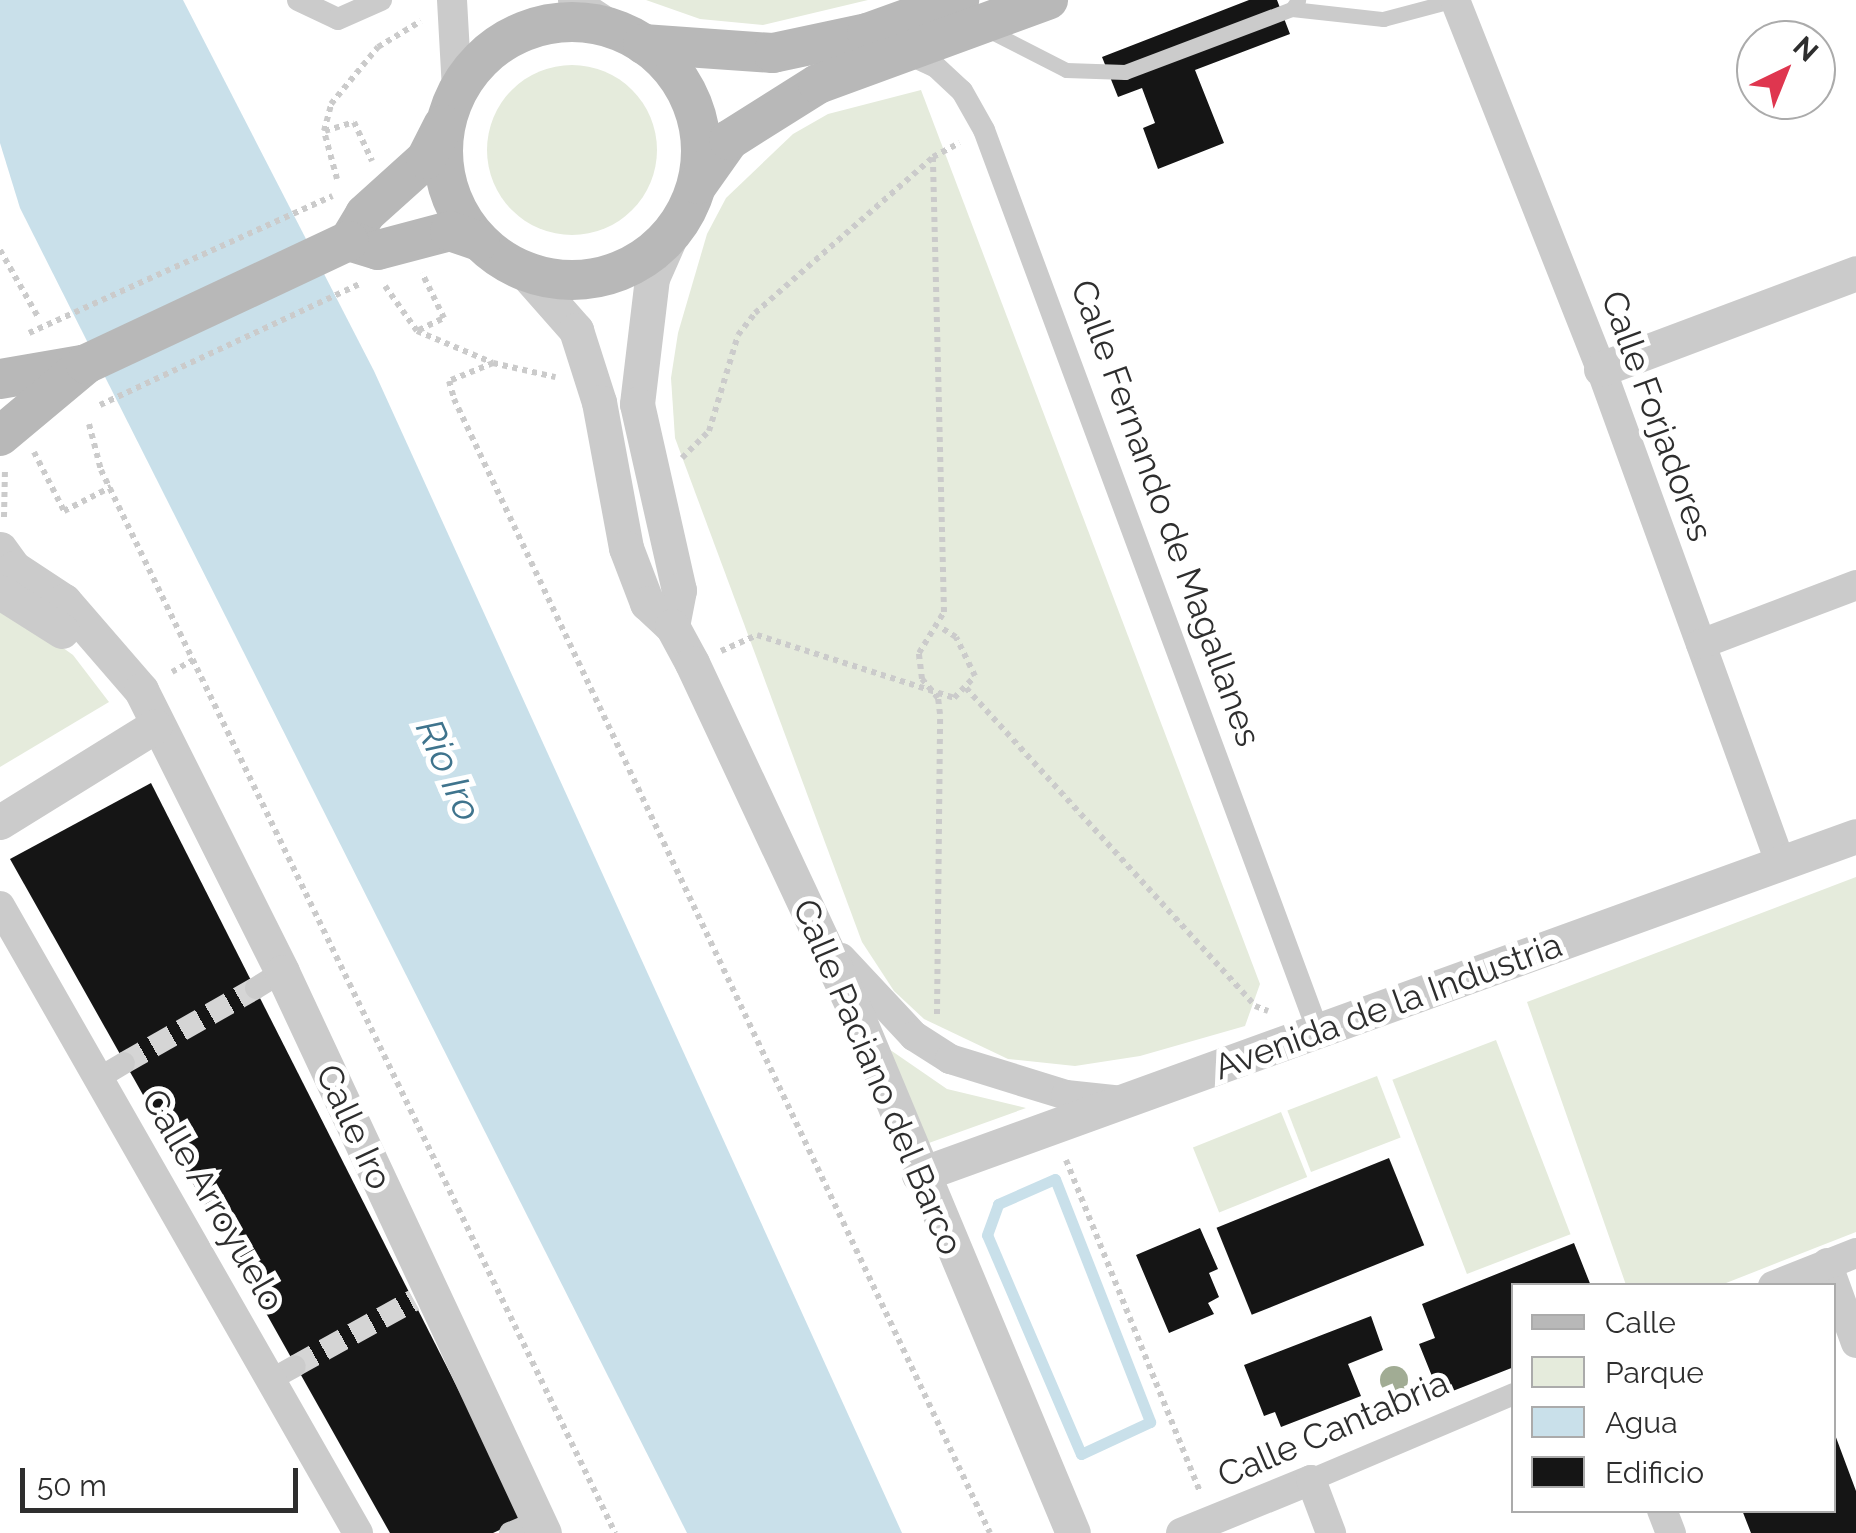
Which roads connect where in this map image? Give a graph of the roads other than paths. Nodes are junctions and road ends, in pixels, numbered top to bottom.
1 (298, 0) edge
2 (381, 0) edge
3 (572, 0) edge
4 (1048, 0) edge
5 (1455, 0) edge
6 (453, 3) edge
7 (1295, 4) edge
8 (970, 13) edge
9 (907, 24) edge
10 (632, 38) junction
11 (452, 103) junction
12 (696, 187) junction
13 (671, 235) junction
14 (349, 241) junction
15 (479, 241) junction
16 (524, 271) junction
17 (1856, 273) edge
18 (86, 364) junction
19 (1601, 369) junction
20 (0, 379) edge
21 (15, 440) edge
22 (0, 549) edge
23 (1856, 585) edge
24 (0, 592) edge
25 (672, 626) junction
26 (1701, 644) junction
27 (155, 726) junction
28 (0, 822) edge
29 (1856, 836) edge
30 (1780, 862) junction
31 (0, 906) edge
32 (815, 925) junction
33 (1318, 1031) junction
34 (1131, 1102) junction
35 (918, 1175) junction
36 (1842, 1258) edge
37 (1781, 1283) edge
38 (1856, 1343) edge
39 (1511, 1395) edge
40 (1311, 1480) junction
41 (530, 1529) edge
42 (358, 1533) edge
43 (1073, 1533) edge
44 (1182, 1533) edge
45 (1331, 1533) edge

1 - 2 street
3 - 10 street
4 - 8 main road
5 - 7 lane
5 - 19 street, Calle Forjadores
6 - 11 street
7 - 8 lane
8 - 9 main road
9 - 10 main road
9 - 12 main road
9 - 33 street, Calle Fernando de Magallanes
10 - 11 main road
10 - 12 main road
11 - 14 main road
11 - 15 main road
12 - 13 main road
13 - 16 main road
13 - 25 street
14 - 15 main road
14 - 18 main road
15 - 16 main road
16 - 25 street, Calle Paciano del Barco
17 - 19 street
18 - 20 main road
18 - 21 main road
19 - 26 street, Calle Forjadores
22 - 27 street, Calle Iro
23 - 26 street
24 - 27 street, Calle Iro
25 - 32 street, Calle Paciano del Barco
26 - 30 street, Calle Forjadores
27 - 28 street
27 - 41 street, Calle Iro
29 - 30 street, Avenida de la Industria
30 - 33 street, Avenida de la Industria
31 - 42 street, Calle Arroyuelo
32 - 34 street
32 - 35 street, Calle Paciano del Barco
33 - 34 street, Avenida de la Industria
34 - 35 street, Avenida de la Industria
35 - 43 street, Calle Paciano del Barco
36 - 37 street
36 - 38 street
39 - 40 street, Calle Cantabria
40 - 44 street, Calle Cantabria
40 - 45 street

